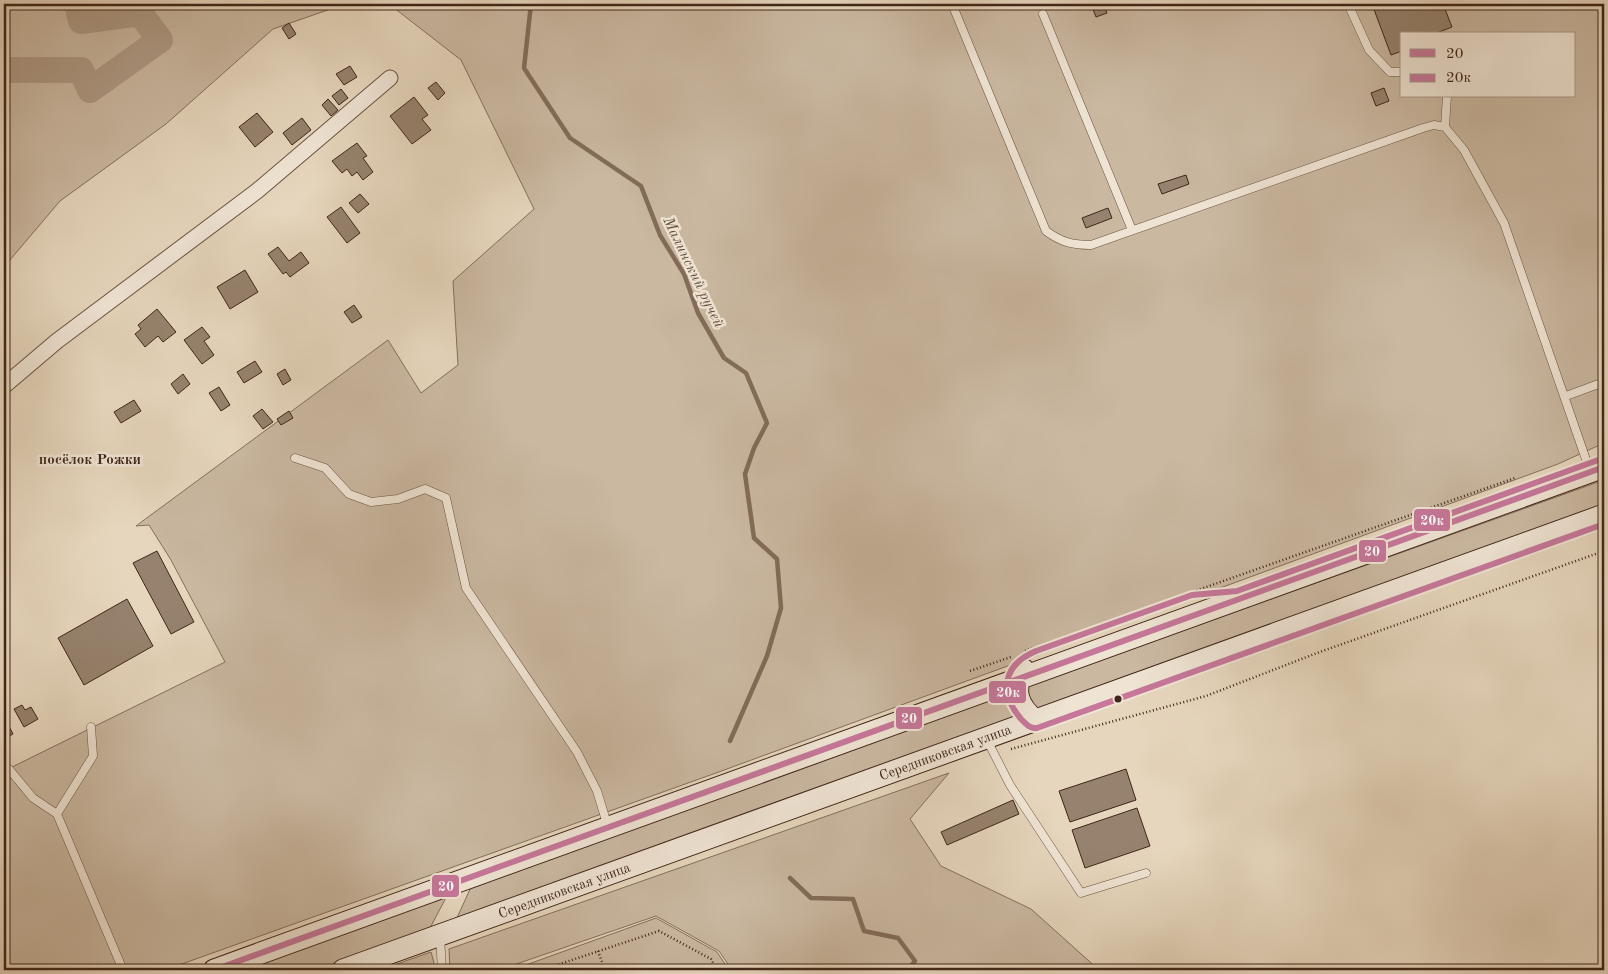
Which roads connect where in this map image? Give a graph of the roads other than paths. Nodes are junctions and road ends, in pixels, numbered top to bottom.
1 (952, 4) edge
2 (1348, 4) edge
3 (1043, 14) dead end
4 (1400, 72) edge
5 (390, 78) dead end
6 (1447, 98) edge
7 (1444, 127) junction
8 (1132, 230) junction
9 (1604, 382) edge
10 (4, 386) edge
11 (1566, 396) junction
12 (295, 458) dead end
13 (1597, 470) edge
14 (1604, 514) edge
15 (1018, 679) junction
16 (1035, 720) junction
17 (91, 726) dead end
18 (985, 738) junction
19 (8, 769) dead end
20 (57, 814) junction
21 (608, 828) junction
22 (1146, 873) dead end
23 (440, 935) junction
24 (123, 970) edge
25 (214, 970) edge
26 (343, 970) edge
27 (442, 970) edge

1 - 8 lane
2 - 4 lane
3 - 8 lane
5 - 10 street
6 - 7 lane
7 - 8 lane
7 - 11 lane
9 - 11 lane
11 - 13 lane
12 - 21 lane
13 - 15 street
14 - 16 street, Середниковская улица
15 - 16 street
15 - 21 street
16 - 18 street, Середниковская улица
17 - 20 lane
18 - 22 lane
18 - 23 street, Середниковская улица
19 - 20 lane
20 - 24 lane
21 - 25 street
23 - 26 street, Середниковская улица
23 - 27 lane

